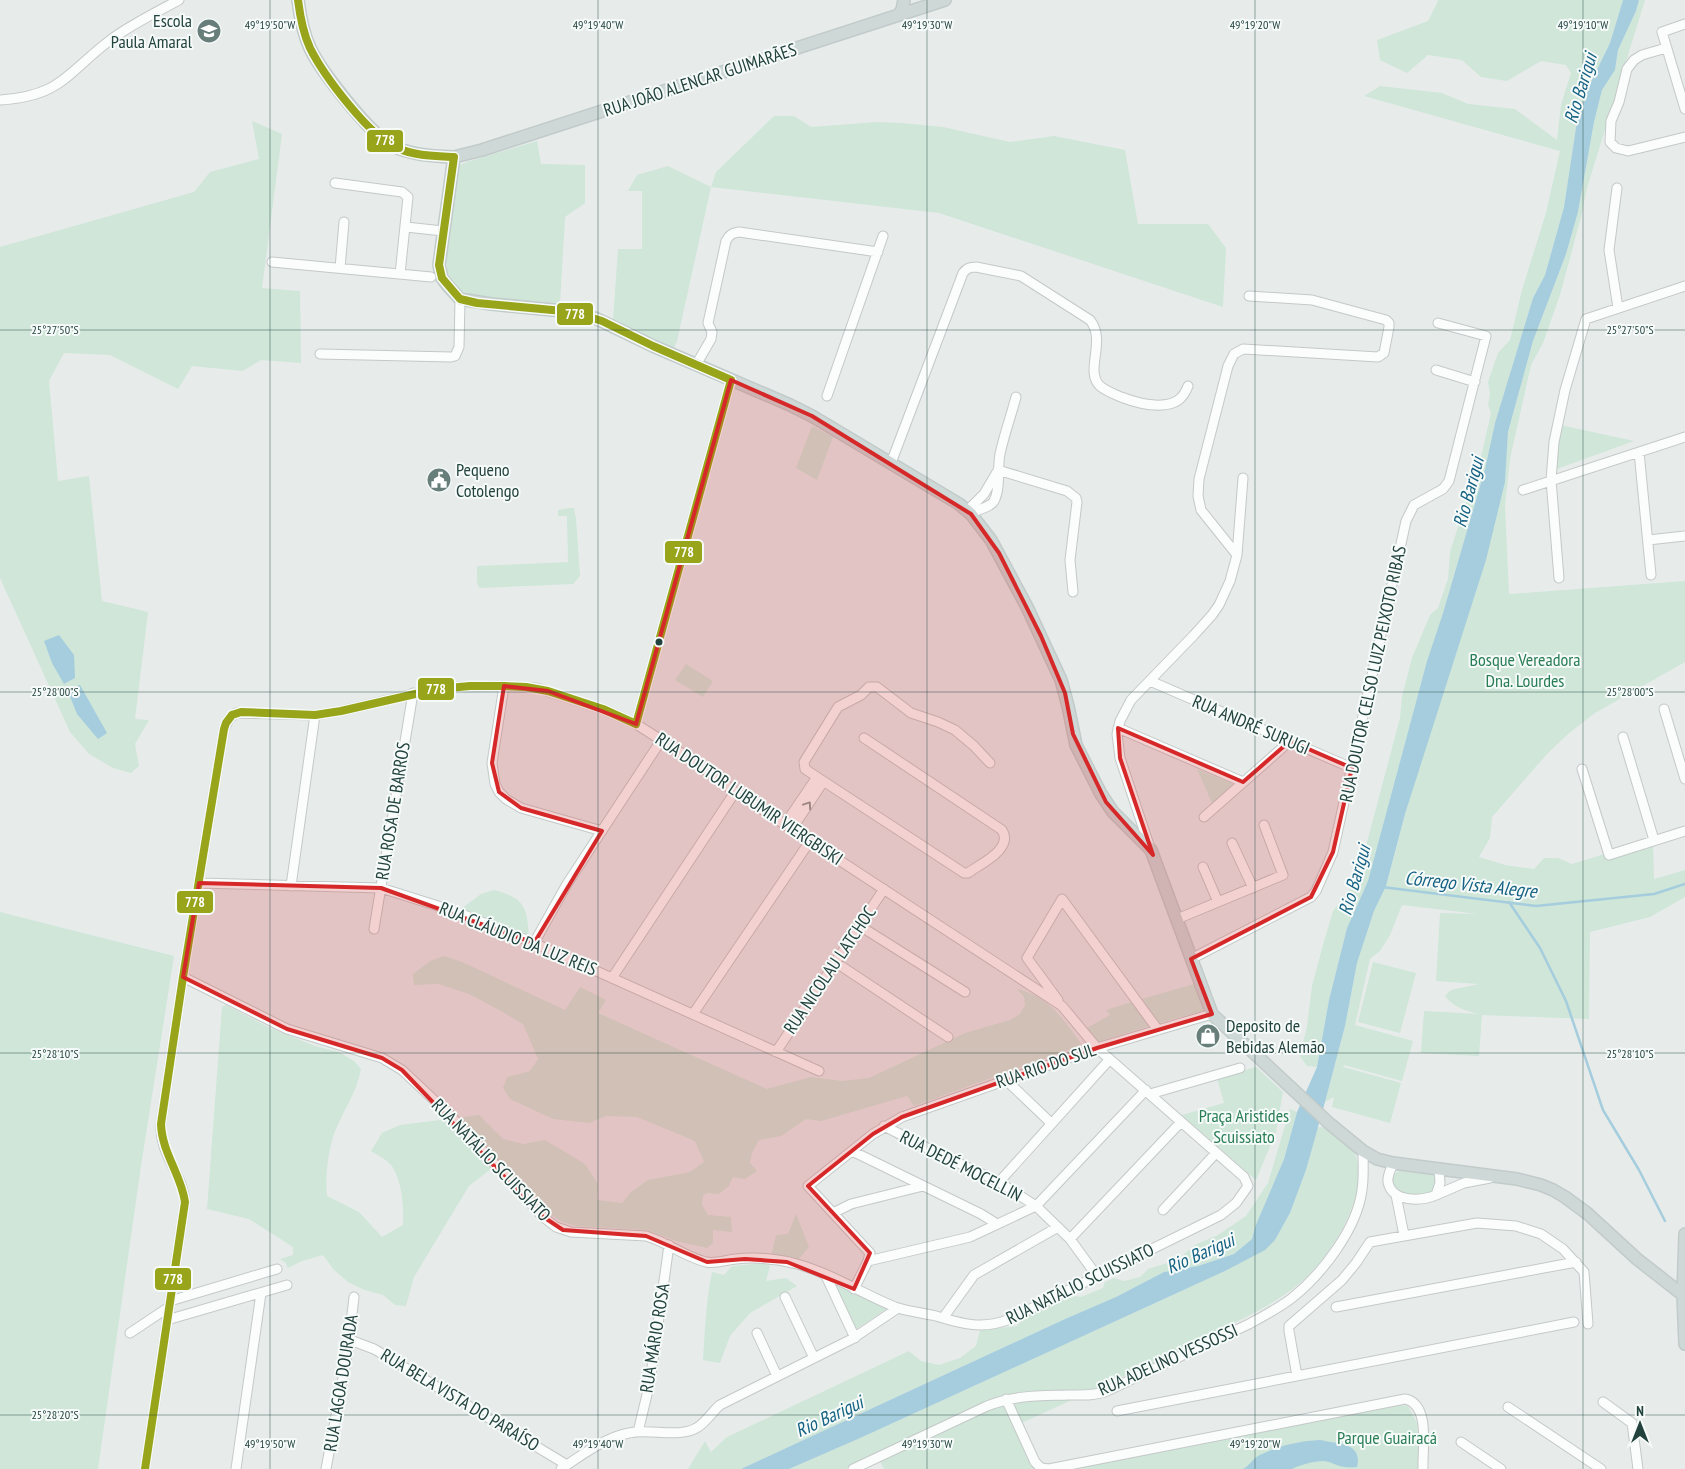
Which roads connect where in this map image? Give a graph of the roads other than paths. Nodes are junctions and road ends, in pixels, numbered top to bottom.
1 (179, 0) edge
2 (298, 0) edge
3 (904, 0) edge
4 (945, 0) edge
5 (898, 15) junction
6 (1685, 24) edge
7 (1666, 48) junction
8 (0, 100) edge
9 (1685, 109) edge
10 (1685, 137) edge
11 (454, 157) junction
12 (335, 183) dead end
13 (1617, 188) dead end
14 (344, 222) dead end
15 (406, 227) junction
16 (443, 231) junction
17 (883, 236) dead end
18 (878, 252) junction
19 (272, 262) dead end
20 (340, 268) junction
21 (400, 274) junction
22 (431, 277) dead end
23 (1685, 286) edge
24 (1249, 296) dead end
25 (460, 299) junction
26 (1618, 308) junction
27 (1438, 323) dead end
28 (320, 354) dead end
29 (696, 365) junction
30 (1436, 370) dead end
31 (731, 380) junction
32 (1475, 382) junction
33 (1188, 386) dead end
34 (827, 396) dead end
35 (1016, 397) dead end
36 (1685, 437) edge
37 (1639, 452) junction
38 (891, 463) junction
39 (998, 470) junction
40 (1243, 478) dead end
41 (1551, 480) junction
42 (1523, 490) dead end
43 (970, 512) junction
44 (1685, 536) edge
45 (1648, 540) junction
46 (1237, 555) junction
47 (1651, 575) dead end
48 (1560, 578) dead end
49 (1073, 592) dead end
50 (1150, 681) junction
51 (504, 686) junction
52 (413, 693) junction
53 (1664, 709) dead end
54 (315, 715) junction
55 (636, 724) junction
56 (1118, 728) junction
57 (1623, 737) dead end
58 (864, 738) dead end
59 (662, 740) junction
60 (1290, 741) junction
61 (990, 763) dead end
62 (1352, 768) junction
63 (1582, 768) dead end
64 (1685, 778) edge
65 (820, 779) junction
66 (1243, 782) junction
67 (735, 792) junction
68 (1204, 818) dead end
69 (1264, 825) dead end
70 (788, 826) junction
71 (602, 831) junction
72 (1685, 831) edge
73 (810, 840) junction
74 (1654, 840) junction
75 (1232, 843) dead end
76 (1151, 850) junction
77 (1204, 866) dead end
78 (198, 884) junction
79 (291, 886) junction
80 (381, 888) junction
81 (1253, 888) junction
82 (884, 889) junction
83 (1218, 902) junction
84 (1177, 919) junction
85 (860, 926) junction
86 (374, 929) dead end
87 (534, 943) junction
88 (1191, 959) junction
89 (835, 962) junction
90 (183, 977) junction
91 (612, 978) junction
92 (965, 992) dead end
93 (1062, 1006) junction
94 (693, 1014) junction
95 (1212, 1014) junction
96 (1158, 1030) junction
97 (948, 1037) dead end
98 (1097, 1048) junction
99 (776, 1052) junction
100 (1110, 1059) junction
101 (1240, 1068) dead end
102 (819, 1071) dead end
103 (1006, 1080) junction
104 (1148, 1092) junction
105 (1181, 1122) junction
106 (1051, 1123) junction
107 (884, 1126) junction
108 (852, 1151) junction
109 (1363, 1152) junction
110 (1216, 1153) junction
111 (1393, 1163) junction
112 (1439, 1170) junction
113 (1502, 1176) junction
114 (998, 1182) junction
115 (1248, 1183) joint
116 (923, 1186) junction
117 (1396, 1195) junction
118 (1436, 1195) junction
119 (1036, 1206) junction
120 (1163, 1210) dead end
121 (833, 1213) junction
122 (997, 1224) junction
123 (1058, 1227) junction
124 (1685, 1234) edge
125 (1404, 1235) junction
126 (1070, 1239) junction
127 (669, 1244) junction
128 (868, 1261) junction
129 (1576, 1262) junction
130 (277, 1269) dead end
131 (826, 1276) junction
132 (1096, 1276) junction
133 (287, 1285) dead end
134 (854, 1289) junction
135 (208, 1290) junction
136 (261, 1293) junction
137 (1684, 1296) edge
138 (354, 1297) dead end
139 (785, 1297) dead end
140 (170, 1304) junction
141 (213, 1307) junction
142 (1336, 1307) dead end
143 (898, 1308) junction
144 (943, 1318) junction
145 (168, 1320) junction
146 (1574, 1322) dead end
147 (1588, 1324) dead end
148 (130, 1333) dead end
149 (757, 1333) dead end
150 (855, 1338) junction
151 (350, 1340) junction
152 (1685, 1344) edge
153 (814, 1358) junction
154 (777, 1376) junction
155 (1297, 1376) junction
156 (1006, 1400) junction
157 (1603, 1402) dead end
158 (1508, 1406) dead end
159 (1117, 1411) dead end
160 (638, 1432) junction
161 (1461, 1442) dead end
162 (873, 1465) edge
163 (564, 1467) edge
164 (145, 1469) edge
165 (236, 1469) edge
166 (326, 1469) edge
167 (852, 1469) edge
168 (1423, 1469) edge
169 (1501, 1469) edge
170 (1601, 1469) edge
171 (1638, 1469) edge

1 - 8 street
2 - 11 main road, RUA JOÃO ALENCAR GUIMARÃES
3 - 5 main road
4 - 5 main road, RUA JOÃO ALENCAR GUIMARÃES
5 - 11 main road, RUA JOÃO ALENCAR GUIMARÃES
6 - 7 street
7 - 9 street
7 - 10 street
11 - 16 main road
12 - 15 street
13 - 26 street
14 - 20 street
15 - 16 street
15 - 21 street
16 - 25 main road
17 - 18 street
18 - 29 street
18 - 34 street
19 - 20 street
20 - 21 street
21 - 22 street
23 - 26 street
24 - 46 street
25 - 28 street
25 - 29 main road
26 - 41 street
27 - 32 street, RUA DOUTOR CELSO LUIZ PEIXOTO RIBAS
29 - 31 main road
30 - 32 street
31 - 38 main road
31 - 55 street
32 - 62 street, RUA DOUTOR CELSO LUIZ PEIXOTO RIBAS
33 - 38 street
35 - 39 street
36 - 37 street
37 - 41 street
37 - 45 street
38 - 43 main road
39 - 43 street
39 - 49 street
40 - 46 street
41 - 42 street
41 - 48 street
43 - 76 main road
44 - 45 street
45 - 47 street
46 - 50 street
50 - 56 street
50 - 60 street, RUA ANDRÉ SURUGI
51 - 52 street, RUA DOUTOR LUBUMIR VIERGBISKI
51 - 55 street, RUA DOUTOR LUBUMIR VIERGBISKI
51 - 71 street
52 - 54 street, RUA DOUTOR LUBUMIR VIERGBISKI
52 - 80 street, RUA ROSA DE BARROS
53 - 64 street
54 - 78 street, RUA DOUTOR LUBUMIR VIERGBISKI
54 - 79 street
55 - 59 street, RUA DOUTOR LUBUMIR VIERGBISKI
56 - 66 street
56 - 76 street
57 - 74 street
58 - 65 street
59 - 67 street, RUA DOUTOR LUBUMIR VIERGBISKI
59 - 71 street
60 - 62 street, RUA ANDRÉ SURUGI
60 - 66 street
61 - 65 street
62 - 88 street, RUA DOUTOR CELSO LUIZ PEIXOTO RIBAS
63 - 74 street
65 - 70 street
66 - 68 street
67 - 70 street, RUA DOUTOR LUBUMIR VIERGBISKI
67 - 91 street
69 - 81 street
70 - 73 street, RUA DOUTOR LUBUMIR VIERGBISKI
71 - 87 street
72 - 74 street
73 - 82 street, RUA DOUTOR LUBUMIR VIERGBISKI
73 - 94 street
75 - 81 street
76 - 84 main road
77 - 83 street
78 - 79 street, RUA CLÁUDIO DA LUZ REIS
78 - 90 street
79 - 80 street, RUA CLÁUDIO DA LUZ REIS
80 - 86 street, RUA ROSA DE BARROS
80 - 87 street, RUA CLÁUDIO DA LUZ REIS
81 - 83 street
82 - 85 street, RUA NICOLAU LATCHOC
82 - 93 street, RUA DOUTOR LUBUMIR VIERGBISKI
83 - 84 street
84 - 88 main road
85 - 89 street, RUA NICOLAU LATCHOC
85 - 92 street
87 - 91 street, RUA CLÁUDIO DA LUZ REIS
88 - 95 main road
89 - 97 street
89 - 99 street, RUA NICOLAU LATCHOC
90 - 127 street, RUA NATÁLIO SCUISSIATO
90 - 140 street
91 - 94 street, RUA CLÁUDIO DA LUZ REIS
93 - 96 street
93 - 98 street, RUA DOUTOR LUBUMIR VIERGBISKI
94 - 99 street, RUA CLÁUDIO DA LUZ REIS
95 - 96 street, RUA RIO DO SUL
95 - 109 main road
96 - 98 street, RUA RIO DO SUL
98 - 100 street, RUA DOUTOR LUBUMIR VIERGBISKI
98 - 103 street, RUA RIO DO SUL
99 - 102 street, RUA CLÁUDIO DA LUZ REIS
100 - 104 street, RUA DOUTOR LUBUMIR VIERGBISKI
100 - 106 street
101 - 104 street
103 - 106 street
103 - 107 street, RUA RIO DO SUL
104 - 105 street, RUA DOUTOR LUBUMIR VIERGBISKI
104 - 119 street
105 - 110 street, RUA DOUTOR LUBUMIR VIERGBISKI
105 - 126 street
106 - 114 street
107 - 108 street, RUA RIO DO SUL
107 - 114 street, RUA DEDÉ MOCELLIN
108 - 116 street
108 - 121 street, RUA RIO DO SUL
109 - 111 main road
109 - 156 street, RUA ADELINO VESSOSSI
110 - 115 street, RUA DOUTOR LUBUMIR VIERGBISKI
110 - 120 street
111 - 112 main road
111 - 117 street
112 - 113 main road
112 - 118 street
113 - 118 street
113 - 137 main road
114 - 119 street, RUA DEDÉ MOCELLIN
115 - 132 street, RUA NATÁLIO SCUISSIATO
116 - 121 street
116 - 122 street
117 - 118 street
117 - 125 street
119 - 122 street
119 - 123 street, RUA DEDÉ MOCELLIN
121 - 128 street
122 - 128 street
123 - 126 street, RUA DEDÉ MOCELLIN
123 - 144 street
124 - 137 main road
125 - 129 street
125 - 155 street
126 - 132 street, RUA DEDÉ MOCELLIN
127 - 131 street, RUA NATÁLIO SCUISSIATO
127 - 160 street, RUA MÁRIO ROSA
128 - 134 street
129 - 142 street
129 - 147 street
130 - 135 street
131 - 134 street, RUA NATÁLIO SCUISSIATO
131 - 150 street
132 - 144 street, RUA NATÁLIO SCUISSIATO
133 - 136 street
134 - 143 street, RUA NATÁLIO SCUISSIATO
135 - 140 street
135 - 141 street
136 - 141 street
136 - 165 street
137 - 152 main road
138 - 151 street, RUA LAGOA DOURADA
139 - 153 street
140 - 145 street
140 - 148 street
141 - 145 street
143 - 144 street, RUA NATÁLIO SCUISSIATO
143 - 150 street
145 - 164 street
146 - 155 street
149 - 154 street
150 - 153 street
151 - 163 street, RUA BELA VISTA DO PARAÍSO
151 - 166 street, RUA LAGOA DOURADA
153 - 154 street
154 - 160 street
155 - 159 street
156 - 162 street, RUA ADELINO VESSOSSI
156 - 168 street
157 - 171 street
158 - 170 street
160 - 163 street
161 - 169 street
162 - 167 street, RUA ADELINO VESSOSSI

